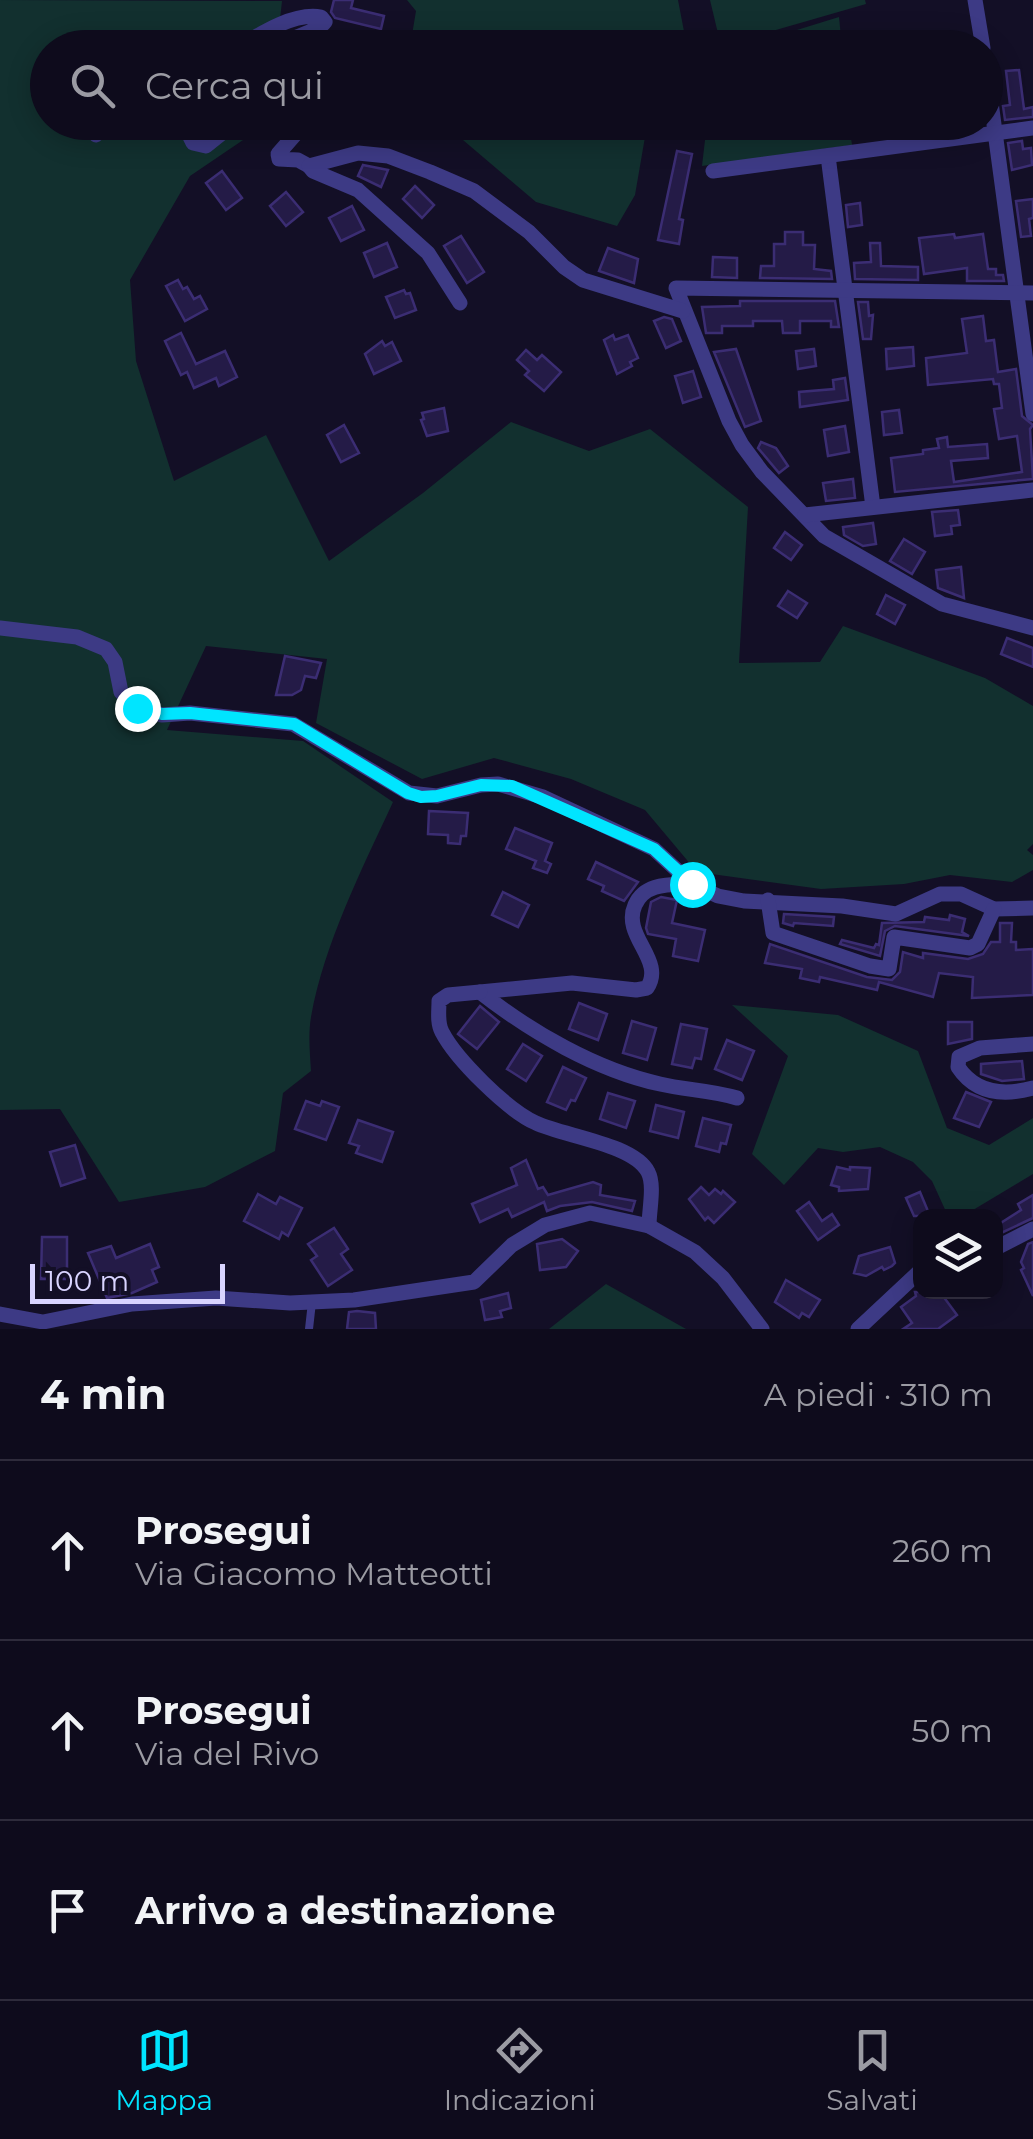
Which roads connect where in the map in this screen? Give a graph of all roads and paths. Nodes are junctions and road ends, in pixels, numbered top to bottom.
1 (976, 0) edge
2 (267, 30) edge
3 (318, 30) edge
4 (980, 30) edge
5 (1033, 128) edge
6 (1003, 131) edge
7 (192, 140) edge
8 (214, 140) edge
9 (290, 140) edge
10 (940, 140) edge
11 (997, 140) edge
12 (828, 156) junction
13 (309, 166) junction
14 (713, 172) dead end
15 (844, 293) junction
16 (1025, 293) edge
17 (460, 303) dead end
18 (683, 311) junction
19 (1033, 414) edge
20 (1033, 490) edge
21 (873, 507) junction
22 (805, 515) junction
23 (0, 628) edge
24 (1033, 628) edge
25 (692, 884) junction
26 (768, 900) junction
27 (994, 908) junction
28 (1033, 908) edge
29 (480, 992) junction
30 (1033, 1044) edge
31 (1033, 1088) edge
32 (737, 1098) dead end
33 (649, 1226) junction
34 (1033, 1229) edge
35 (1003, 1244) edge
36 (913, 1278) edge
37 (312, 1302) junction
38 (0, 1314) edge
39 (309, 1329) edge
40 (762, 1329) edge
41 (858, 1329) edge

1 - 4 street
2 - 3 street
5 - 6 street
7 - 8 street
9 - 13 street
10 - 12 street
11 - 16 street
12 - 14 street
12 - 15 street
13 - 17 street
13 - 18 street
15 - 16 street
15 - 18 street
15 - 21 street
16 - 19 street
18 - 22 street
20 - 21 street
21 - 22 street
22 - 24 street
23 - 25 street
25 - 26 street
25 - 29 street
26 - 27 street
26 - 27 street
27 - 28 street
29 - 32 street
29 - 33 street
30 - 31 street
33 - 37 street
33 - 40 street
34 - 35 street
36 - 41 street
37 - 38 street
37 - 39 lane

